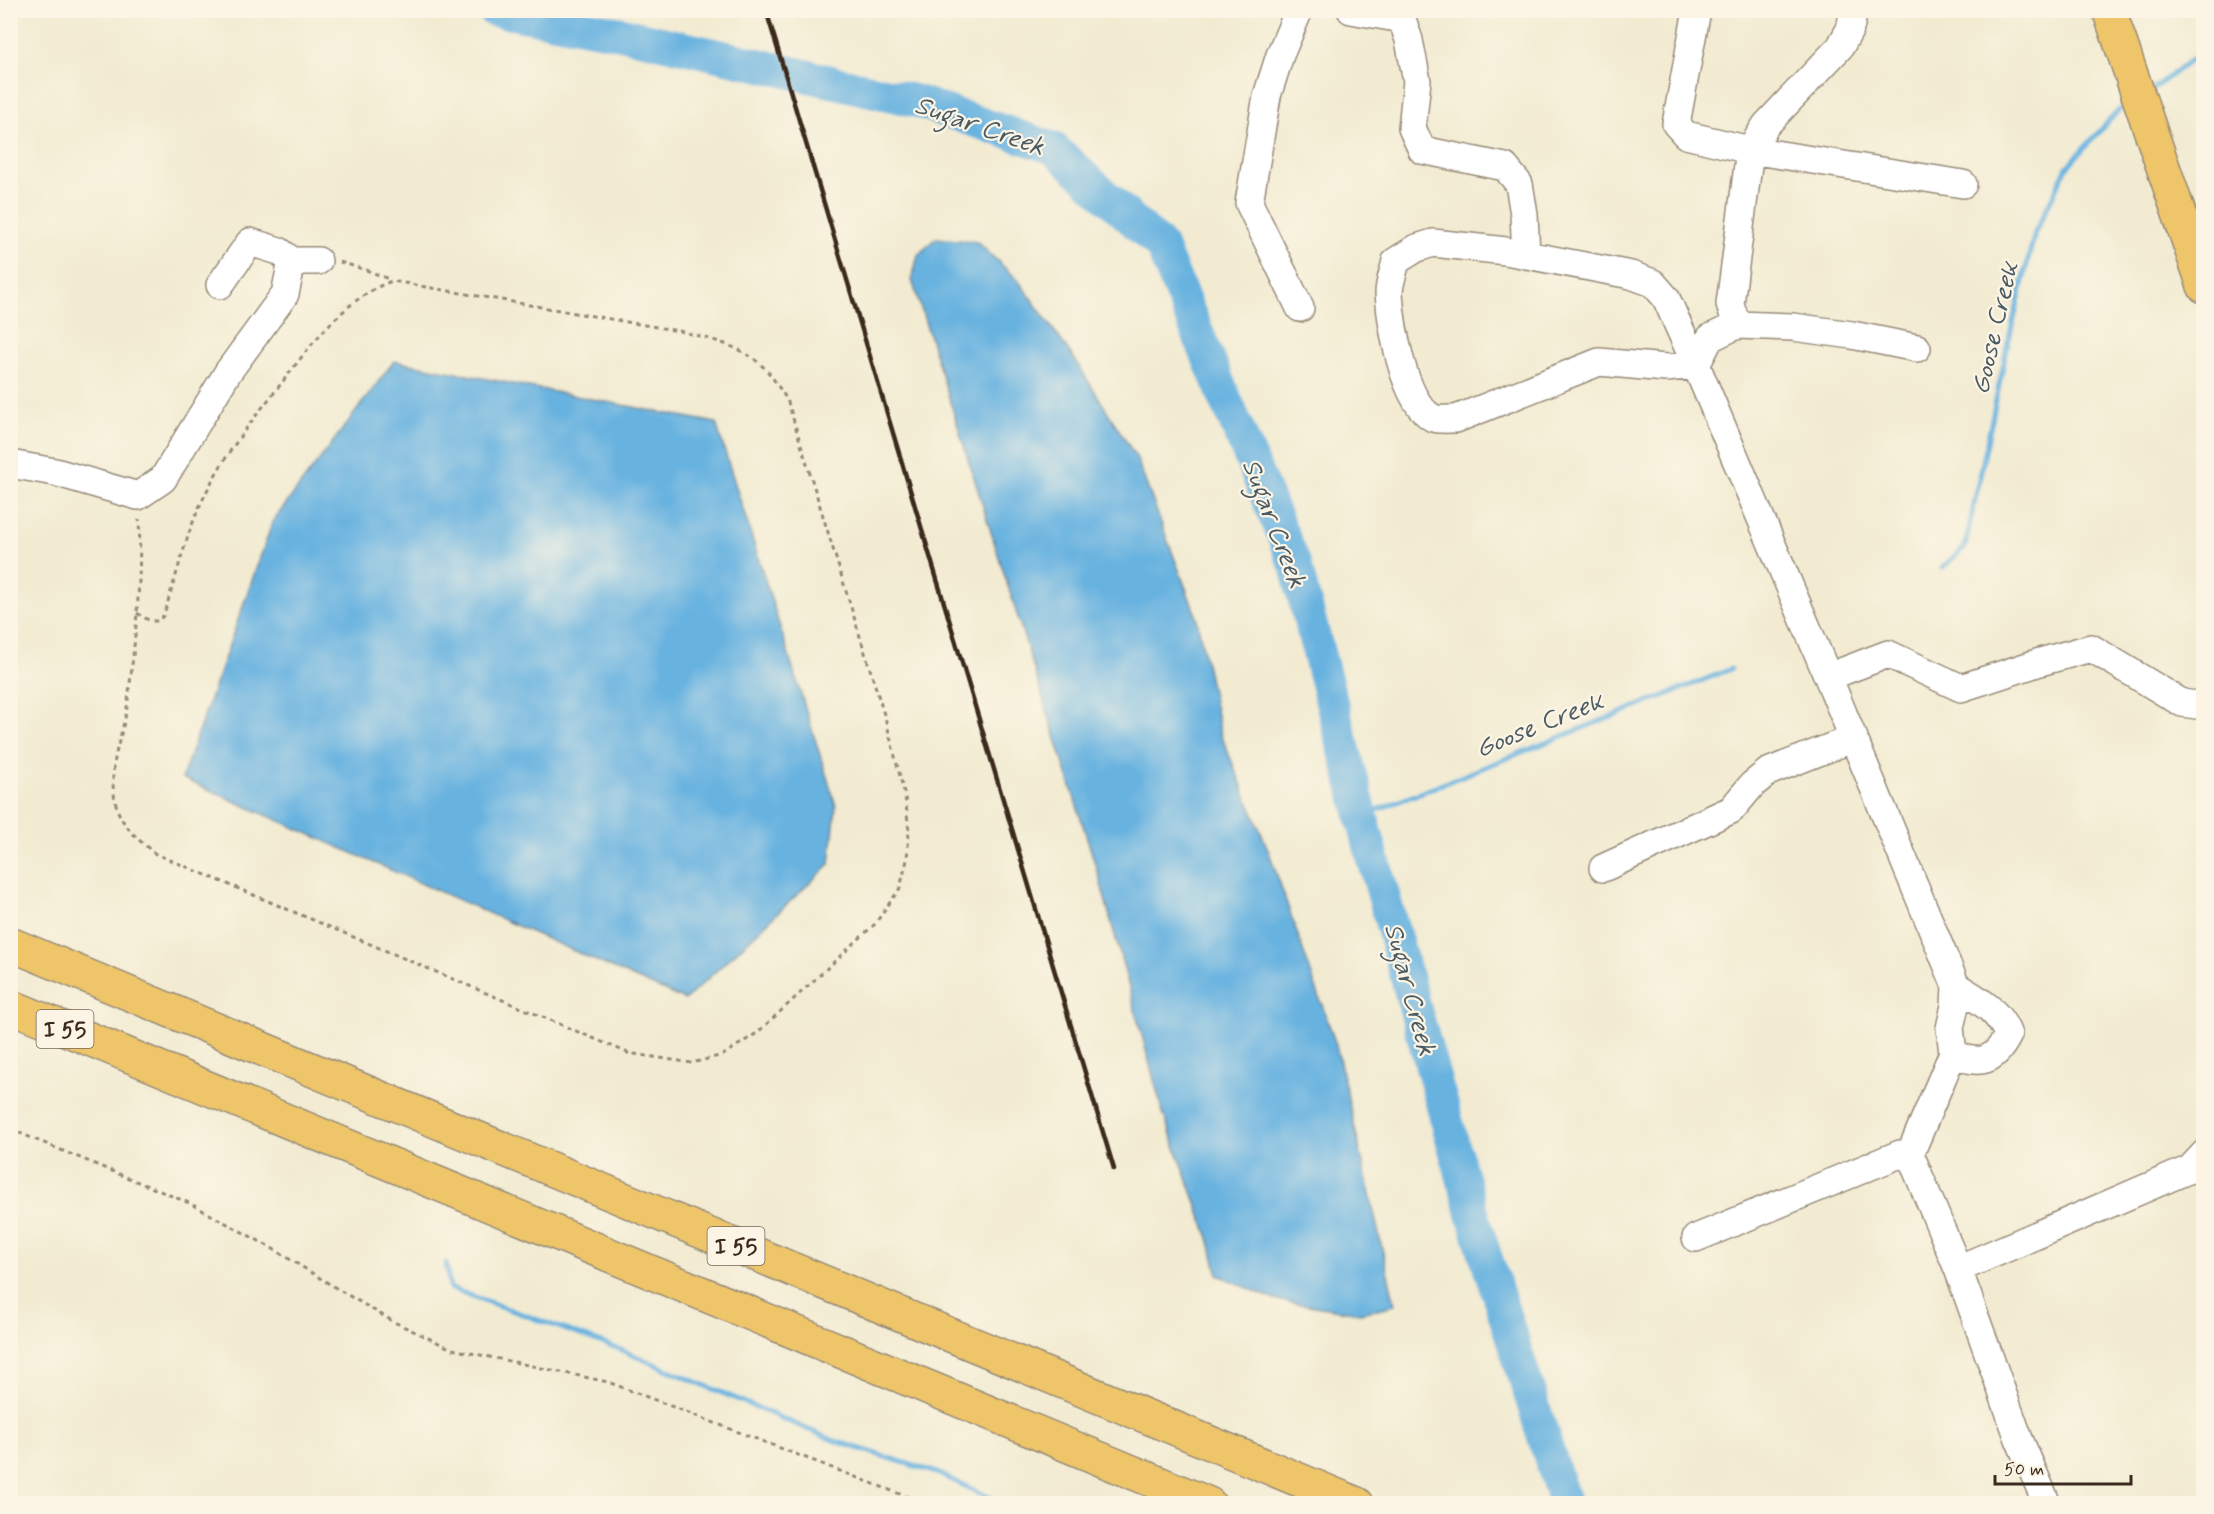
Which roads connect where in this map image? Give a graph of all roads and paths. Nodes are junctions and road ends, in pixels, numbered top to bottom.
1 (1299, 10) edge
2 (1351, 10) edge
3 (1697, 10) edge
4 (1854, 10) edge
5 (2109, 10) edge
6 (1750, 150) junction
7 (1963, 184) dead end
8 (1526, 255) junction
9 (305, 261) junction
10 (392, 281) junction
11 (220, 285) dead end
12 (2204, 286) edge
13 (1300, 308) dead end
14 (1737, 325) junction
15 (1917, 348) dead end
16 (1696, 366) junction
17 (10, 464) edge
18 (138, 496) junction
19 (137, 613) junction
20 (1828, 677) junction
21 (2204, 706) edge
22 (1854, 738) junction
23 (1603, 868) dead end
24 (10, 944) edge
25 (1956, 986) junction
26 (10, 1006) edge
27 (1953, 1053) junction
28 (10, 1129) edge
29 (1910, 1154) junction
30 (2204, 1154) edge
31 (1696, 1238) dead end
32 (1958, 1269) junction
33 (926, 1503) edge
34 (1209, 1503) edge
35 (1357, 1503) edge
36 (2047, 1503) edge

1 - 13 lane
2 - 8 lane
3 - 6 lane
4 - 6 lane
5 - 12 main road
6 - 7 lane
6 - 14 lane
8 - 16 lane
8 - 16 lane
9 - 10 path
9 - 11 lane
9 - 18 lane
10 - 19 path
10 - 19 path
14 - 15 lane
14 - 16 lane
16 - 20 lane
17 - 18 lane
18 - 19 path
20 - 21 lane
20 - 22 lane
22 - 23 lane
22 - 25 lane
24 - 35 main road, I 55
25 - 27 lane
25 - 27 lane
26 - 34 main road, I 55
27 - 29 lane
28 - 33 path
29 - 31 lane
29 - 32 lane
30 - 32 lane
32 - 36 lane

